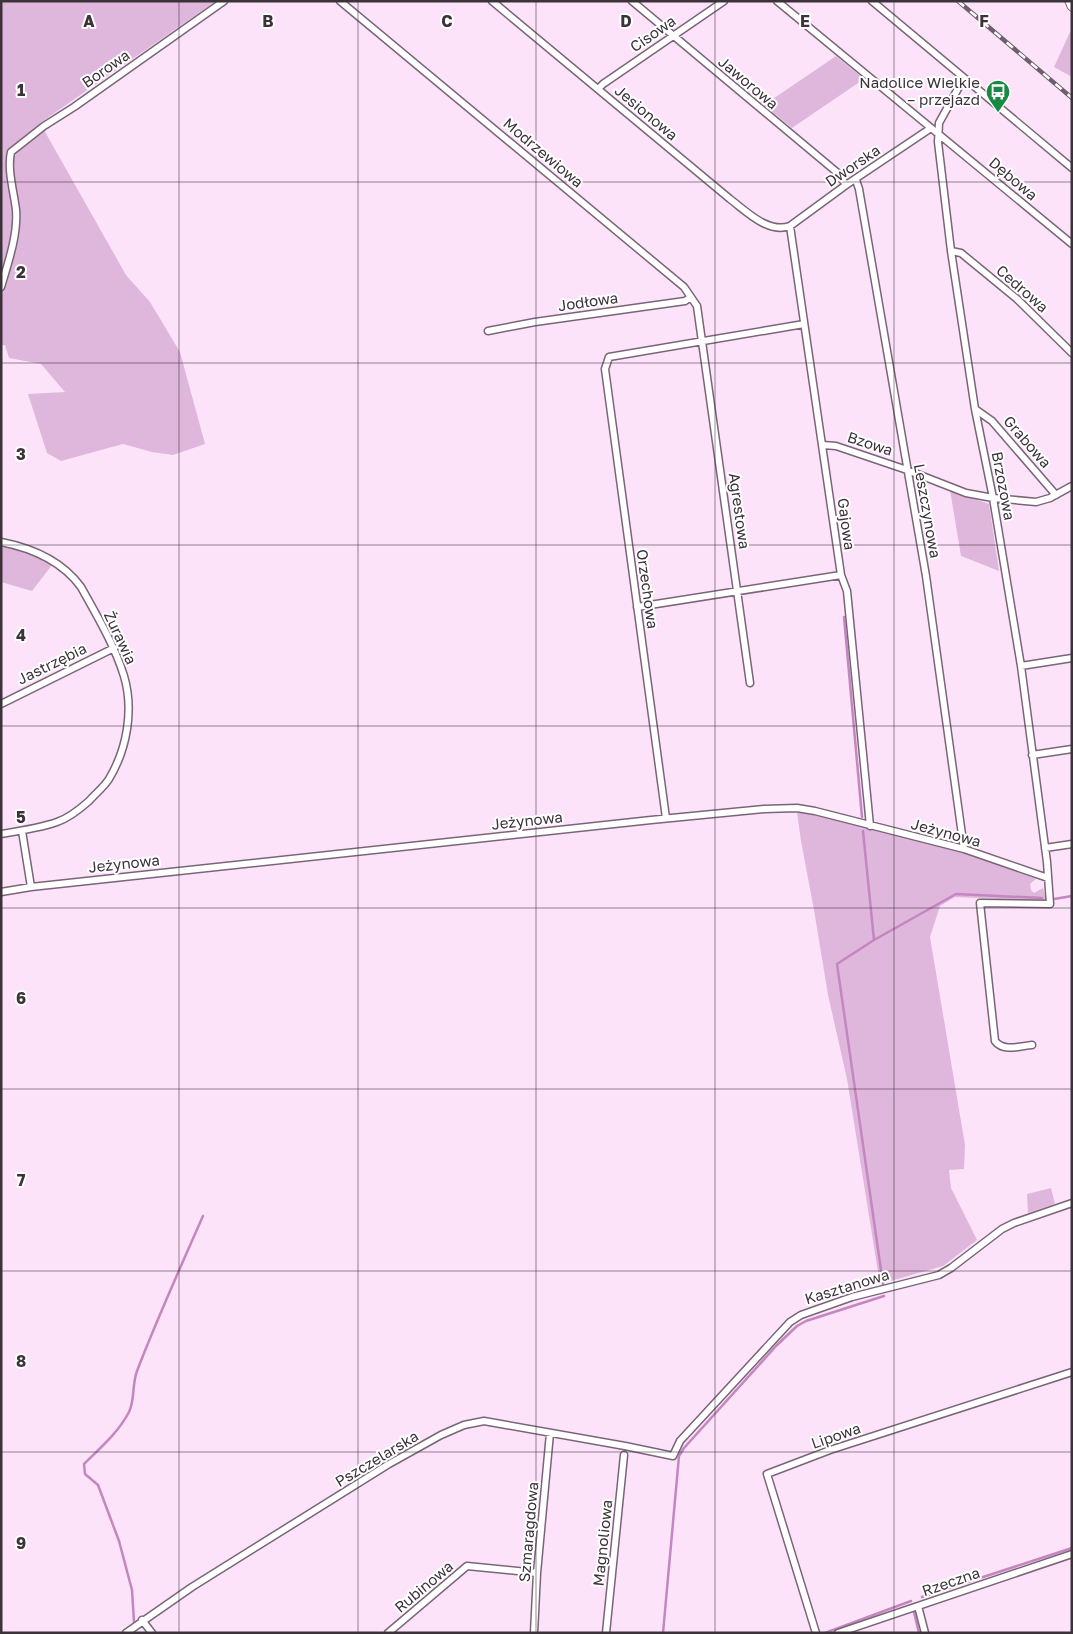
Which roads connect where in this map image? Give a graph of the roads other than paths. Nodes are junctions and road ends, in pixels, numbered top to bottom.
1 (224, 1) edge
2 (340, 1) edge
3 (492, 1) edge
4 (632, 1) edge
5 (724, 1) edge
6 (777, 1) edge
7 (872, 1) edge
8 (1070, 1) edge
9 (1072, 6) edge
10 (673, 35) junction
11 (965, 79) junction
12 (598, 89) junction
13 (931, 128) junction
14 (938, 134) junction
15 (1072, 168) edge
16 (856, 180) junction
17 (846, 185) junction
18 (790, 226) junction
19 (1072, 244) edge
20 (951, 251) junction
21 (1, 287) edge
22 (691, 297) junction
23 (804, 324) junction
24 (488, 330) dead end
25 (703, 342) junction
26 (1072, 353) edge
27 (975, 409) junction
28 (823, 445) junction
29 (907, 470) junction
30 (1072, 486) edge
31 (1056, 495) junction
32 (993, 498) junction
33 (1, 542) edge
34 (840, 575) junction
35 (738, 590) junction
36 (637, 607) junction
37 (114, 648) junction
38 (1072, 658) edge
39 (1021, 666) junction
40 (750, 683) dead end
41 (1, 704) edge
42 (1072, 750) edge
43 (1032, 754) junction
44 (666, 818) junction
45 (870, 826) junction
46 (22, 831) junction
47 (1, 834) edge
48 (1072, 844) edge
49 (1045, 848) junction
50 (964, 849) junction
51 (1048, 878) junction
52 (31, 887) junction
53 (1, 892) edge
54 (1032, 1045) dead end
55 (1072, 1203) edge
56 (1072, 1372) edge
57 (550, 1434) junction
58 (624, 1455) dead end
59 (673, 1456) joint
60 (1072, 1554) edge
61 (537, 1573) junction
62 (918, 1606) junction
63 (142, 1620) junction
64 (126, 1633) edge
65 (152, 1633) edge
66 (388, 1633) edge
67 (534, 1633) edge
68 (606, 1633) edge
69 (816, 1633) edge
70 (838, 1633) edge
71 (925, 1633) edge

1 - 21 street, Borowa
2 - 22 street, Modrzewiowa
3 - 12 street, Jesionowa
4 - 10 street, Jaworowa
5 - 10 street, Cisowa
6 - 13 street, Dębowa
7 - 11 street
8 - 9 street
10 - 12 street, Cisowa
10 - 17 street, Jaworowa
11 - 14 street, Brzozowa
11 - 15 street
12 - 18 street, Jesionowa
13 - 14 street, Dębowa
13 - 16 street, Dworska
14 - 19 street, Dębowa
14 - 20 street, Brzozowa
16 - 17 street, Dworska
16 - 29 street, Leszczynowa
17 - 18 street, Dworska
18 - 23 street, Gajowa
20 - 26 street, Cedrowa
20 - 27 street, Brzozowa
22 - 24 street, Jodłowa
22 - 25 street, Modrzewiowa
23 - 25 street
23 - 28 street, Gajowa
25 - 35 street, Agrestowa
25 - 36 street, Orzechowa
27 - 31 street, Grabowa
27 - 32 street, Brzozowa
28 - 29 street, Bzowa
28 - 34 street, Gajowa
29 - 32 street, Bzowa
29 - 50 street, Leszczynowa
30 - 31 street
31 - 32 street
32 - 39 street, Brzozowa
33 - 37 street, Żurawia
34 - 35 street
34 - 45 street, Gajowa
35 - 36 street
35 - 40 street, Agrestowa
36 - 44 street, Orzechowa
37 - 41 street, Jastrzębia
37 - 46 street, Żurawia
38 - 39 street
39 - 43 street, Brzozowa
42 - 43 street
43 - 49 street, Brzozowa
44 - 45 street, Jeżynowa
44 - 52 street, Jeżynowa
45 - 50 street, Jeżynowa
46 - 47 street, Żurawia
46 - 52 street
48 - 49 street
49 - 51 street, Brzozowa
50 - 51 street, Jeżynowa
51 - 54 street, Brzozowa
52 - 53 street, Jeżynowa
55 - 59 street, Kasztanowa
56 - 69 street, Lipowa
57 - 59 street, Pszczelarska
57 - 61 street, Szmaragdowa
57 - 63 street, Pszczelarska
58 - 68 street, Magnoliowa
60 - 62 street, Rzeczna
61 - 66 street, Rubinowa
61 - 67 street, Szmaragdowa
62 - 70 street, Rzeczna
62 - 71 street
63 - 64 street, Pszczelarska
63 - 65 street

